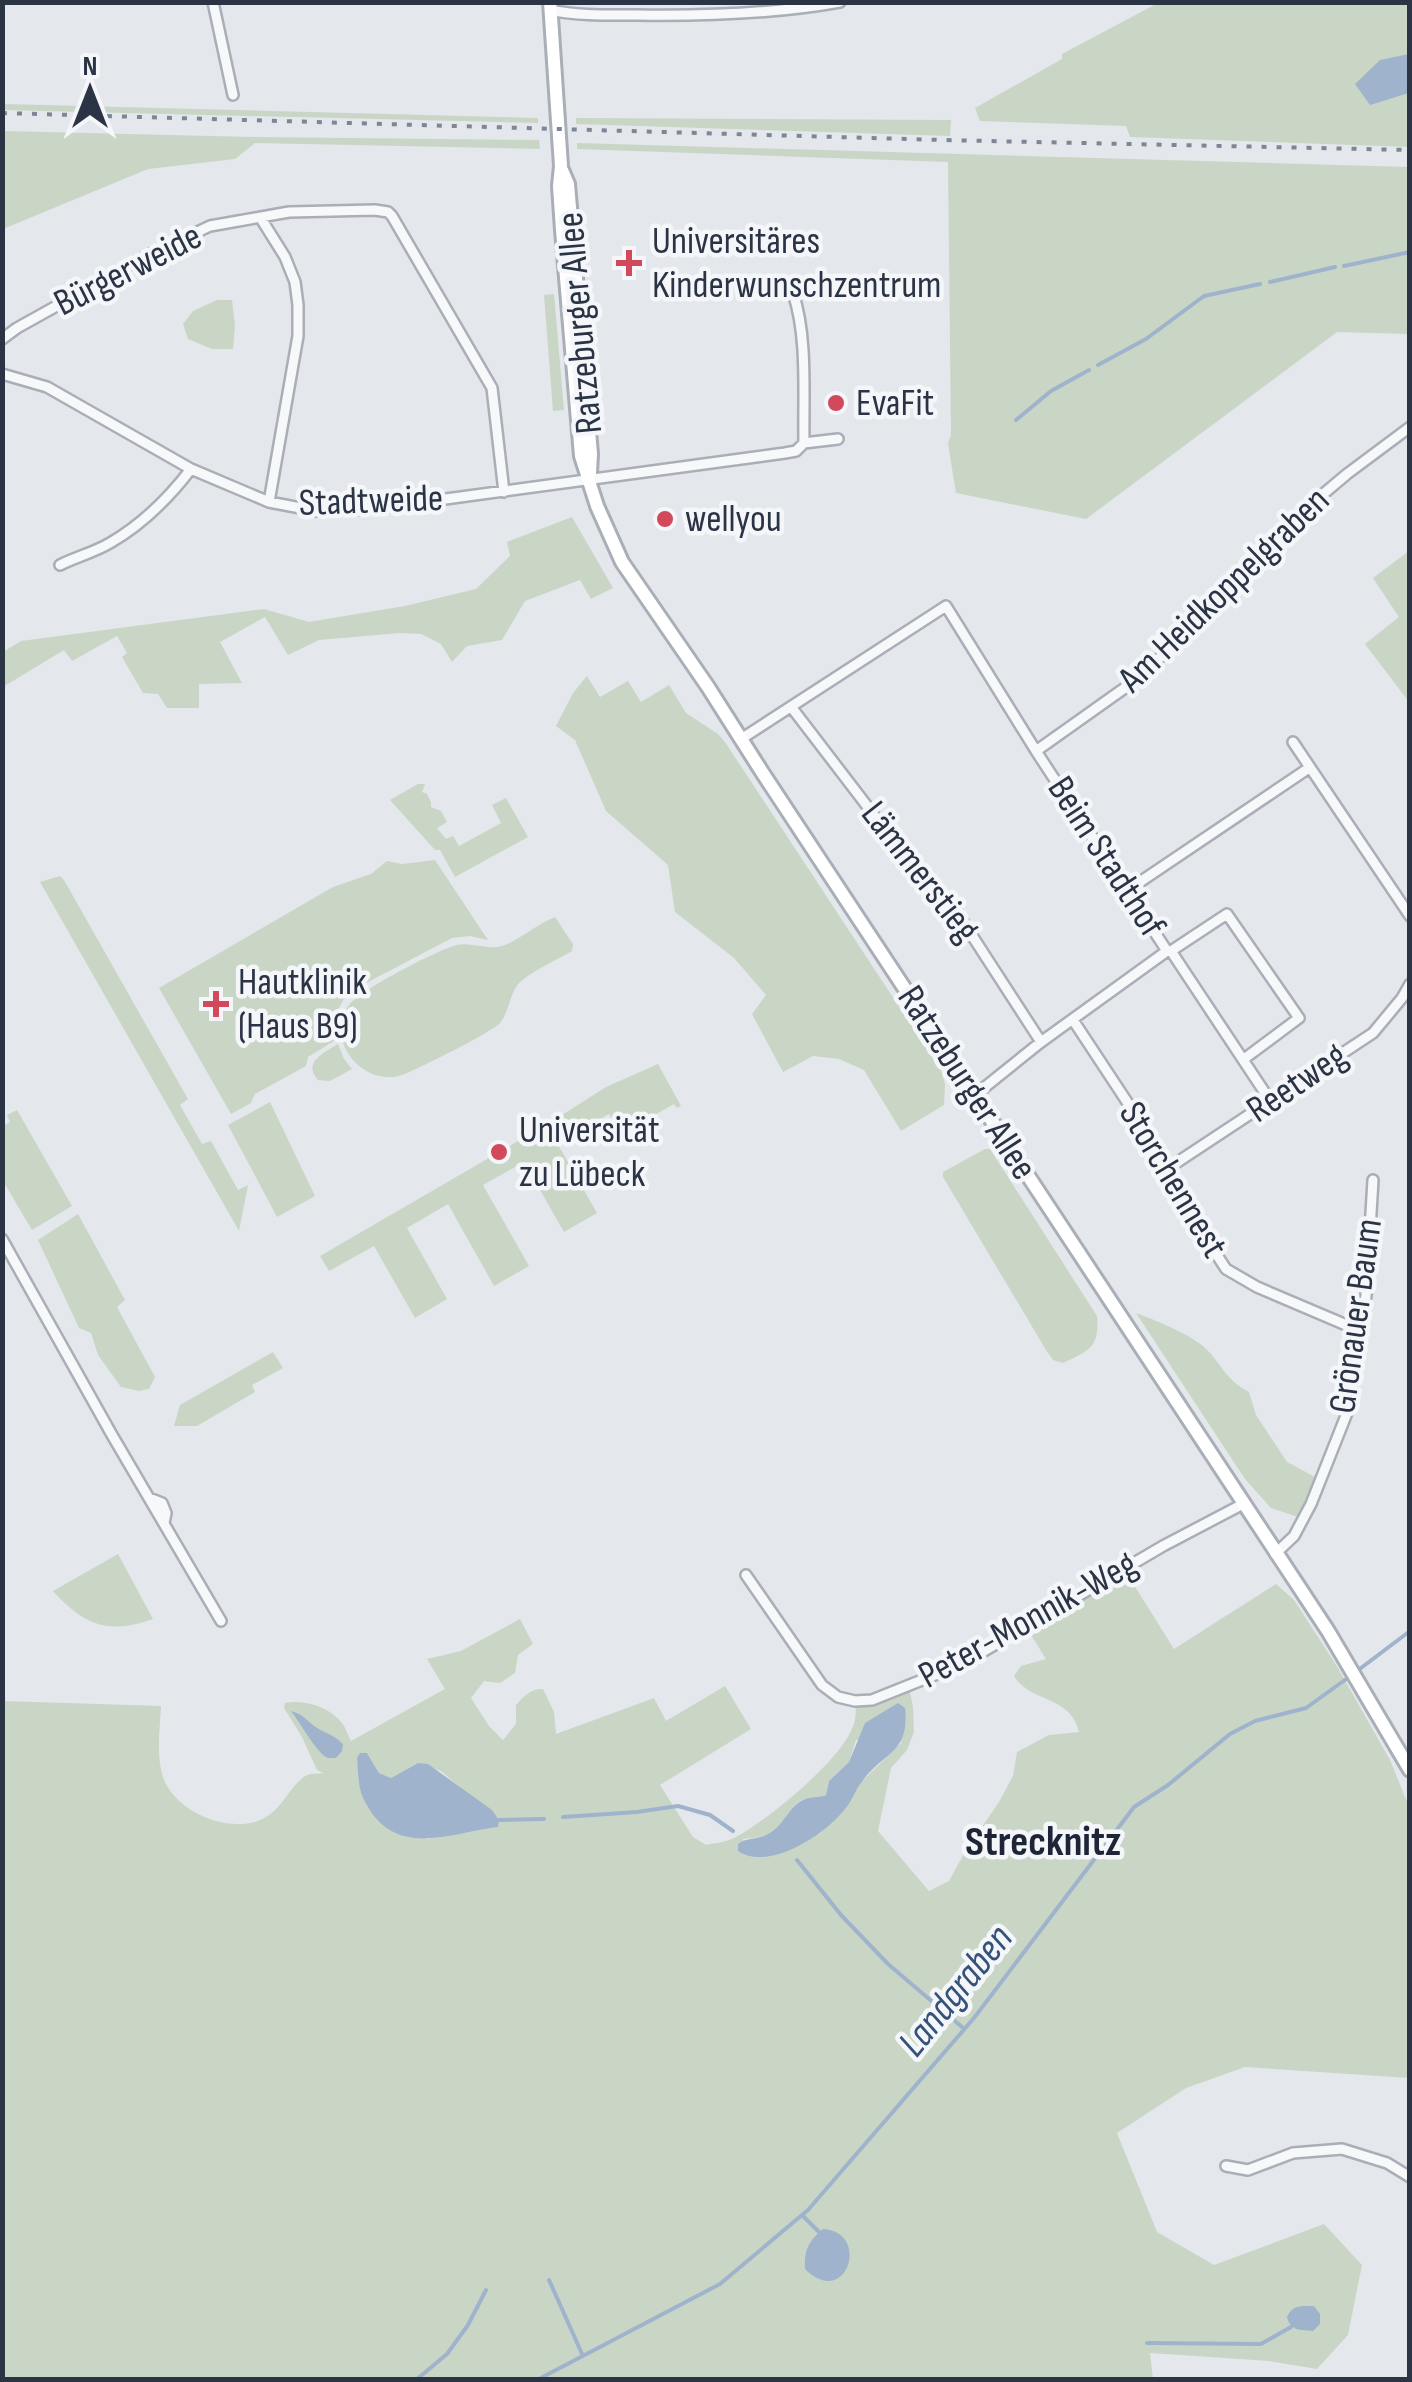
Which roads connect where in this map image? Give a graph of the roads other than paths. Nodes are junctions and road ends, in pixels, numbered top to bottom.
1 (213, 2) edge
2 (840, 2) edge
3 (550, 6) edge
4 (233, 95) dead end
5 (260, 217) junction
6 (793, 292) dead end
7 (2, 340) edge
8 (2, 374) edge
9 (1410, 426) edge
10 (838, 439) dead end
11 (804, 444) junction
12 (191, 469) junction
13 (590, 480) junction
14 (504, 492) junction
15 (269, 502) junction
16 (60, 564) dead end
17 (792, 708) junction
18 (741, 739) junction
19 (1293, 742) dead end
20 (1036, 751) junction
21 (1309, 768) junction
22 (1128, 890) junction
23 (1410, 916) edge
24 (1169, 951) junction
25 (1410, 984) edge
26 (1073, 1020) junction
27 (1041, 1042) junction
28 (1244, 1060) junction
29 (975, 1095) junction
30 (1271, 1102) junction
31 (1170, 1167) junction
32 (1373, 1180) dead end
33 (2, 1239) edge
34 (1358, 1330) junction
35 (1243, 1504) junction
36 (1275, 1554) junction
37 (746, 1575) dead end
38 (221, 1621) dead end
39 (1410, 1770) edge
40 (1226, 2166) dead end
41 (1410, 2177) edge

1 - 4 street
2 - 3 street
3 - 13 main road, Ratzeburger Allee
5 - 7 street, Bürgerweide
5 - 14 street, Bürgerweide
5 - 15 street
6 - 11 street
8 - 12 street, Stadtweide
9 - 20 street, Am Heidkoppelgraben
10 - 11 street, Stadtweide
11 - 13 street, Stadtweide
12 - 15 street, Stadtweide
12 - 16 street
13 - 14 street, Stadtweide
13 - 18 main road, Ratzeburger Allee
14 - 15 street, Stadtweide
17 - 18 street
17 - 20 street, Beim Stadthof
17 - 27 street, Lämmerstieg
18 - 29 main road, Ratzeburger Allee
19 - 21 street
20 - 22 street, Beim Stadthof
21 - 22 street
21 - 23 street
22 - 24 street, Beim Stadthof
24 - 26 street
24 - 28 street, Beim Stadthof
24 - 28 street
25 - 30 street, Reetweg
26 - 27 street
26 - 31 street, Storchennest
27 - 29 street
28 - 30 street, Beim Stadthof
29 - 35 main road, Ratzeburger Allee
30 - 31 street, Reetweg
31 - 34 street, Storchennest
32 - 34 street, Grönauer Baum
33 - 38 street
34 - 36 street, Grönauer Baum
35 - 36 main road, Ratzeburger Allee
35 - 37 street, Peter-Monnik-Weg
36 - 39 main road, Ratzeburger Allee
40 - 41 street

